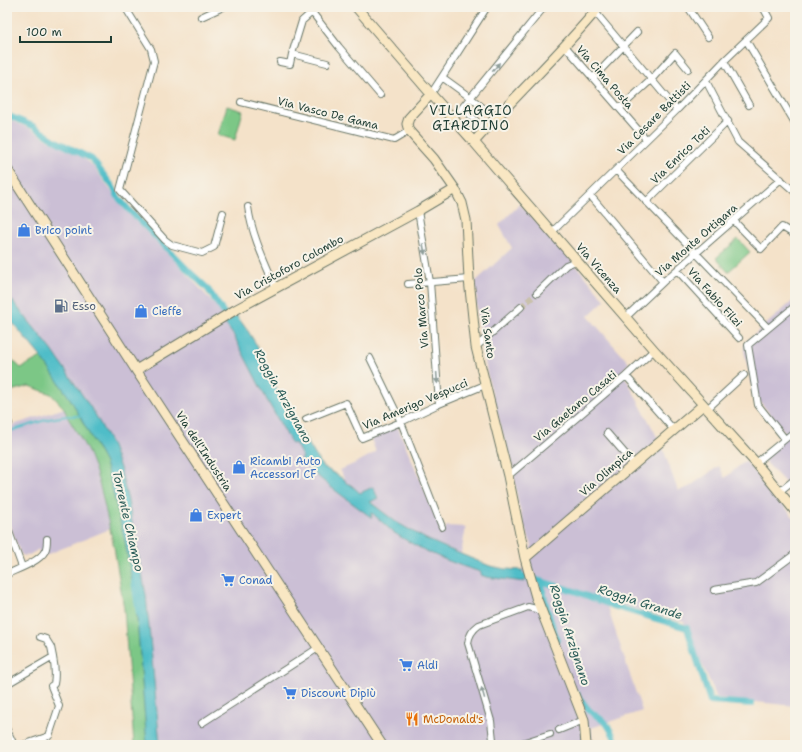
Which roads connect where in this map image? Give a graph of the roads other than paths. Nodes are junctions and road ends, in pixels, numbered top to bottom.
1 (125, 7) edge
2 (224, 7) edge
3 (356, 7) edge
4 (487, 7) edge
5 (544, 7) edge
6 (688, 7) edge
7 (764, 7) edge
8 (594, 9) edge
9 (310, 10) edge
10 (201, 17) dead end
11 (637, 32) dead end
12 (708, 37) dead end
13 (746, 40) junction
14 (565, 46) junction
15 (623, 47) junction
16 (292, 54) junction
17 (724, 61) junction
18 (280, 62) dead end
19 (327, 64) dead end
20 (688, 68) dead end
21 (442, 77) junction
22 (593, 78) junction
23 (651, 80) junction
24 (706, 81) junction
25 (431, 94) junction
26 (380, 95) dead end
27 (471, 98) junction
28 (241, 102) dead end
29 (749, 105) dead end
30 (463, 107) junction
31 (620, 108) junction
32 (677, 110) junction
33 (496, 118) junction
34 (453, 119) junction
35 (728, 121) junction
36 (795, 123) edge
37 (484, 130) junction
38 (409, 131) junction
39 (646, 139) junction
40 (474, 142) junction
41 (7, 169) edge
42 (616, 170) junction
43 (781, 179) junction
44 (455, 189) junction
45 (795, 192) edge
46 (590, 195) junction
47 (646, 202) junction
48 (248, 207) dead end
49 (418, 211) junction
50 (223, 213) dead end
51 (734, 221) junction
52 (552, 232) junction
53 (795, 235) edge
54 (696, 254) junction
55 (576, 261) junction
56 (678, 270) junction
57 (469, 279) junction
58 (430, 282) junction
59 (663, 282) junction
60 (408, 284) dead end
61 (276, 288) junction
62 (537, 293) tunnel mouth
63 (795, 306) edge
64 (521, 307) tunnel mouth
65 (626, 317) junction
66 (768, 328) junction
67 (739, 338) dead end
68 (476, 348) junction
69 (654, 350) junction
70 (370, 358) dead end
71 (136, 370) junction
72 (626, 376) junction
73 (744, 376) dead end
74 (485, 385) junction
75 (439, 404) junction
76 (705, 407) junction
77 (306, 419) dead end
78 (401, 422) junction
79 (674, 430) junction
80 (795, 431) edge
81 (607, 433) dead end
82 (785, 439) junction
83 (756, 463) junction
84 (634, 464) junction
85 (508, 476) junction
86 (795, 479) edge
87 (779, 492) junction
88 (795, 511) edge
89 (7, 526) edge
90 (442, 527) dead end
91 (47, 539) dead end
92 (795, 554) edge
93 (525, 558) junction
94 (22, 567) junction
95 (7, 574) edge
96 (714, 590) dead end
97 (536, 597) junction
98 (528, 607) junction
99 (542, 613) junction
100 (40, 637) dead end
101 (318, 648) junction
102 (53, 657) junction
103 (7, 684) edge
104 (584, 720) junction
105 (202, 723) dead end
106 (7, 730) edge
107 (559, 730) dead end
108 (550, 734) dead end
109 (14, 745) edge
110 (23, 745) edge
111 (382, 745) edge
112 (492, 745) edge
113 (516, 745) edge
114 (586, 745) edge

1 - 50 street
2 - 10 street
3 - 25 street, Via Vicenza
4 - 21 street
27 -> 5 street
6 - 12 street
7 - 13 street, Via Cesare Battisti
8 - 14 street
8 - 15 street
9 - 16 street
9 - 26 street
11 - 15 street
13 - 17 street, Via Cesare Battisti
13 - 36 street
14 - 22 street, Via Cima Posta
14 - 33 street
15 - 22 street
15 - 23 street
16 - 18 street
16 - 19 street
17 - 24 street, Via Cesare Battisti
17 - 29 street
20 - 23 street
21 - 25 street
21 - 27 street
22 - 31 street, Via Cima Posta
23 - 31 street
23 - 32 street
24 - 32 street, Via Cesare Battisti
24 - 35 street
25 - 34 street, Via Vicenza
25 - 38 street
27 - 30 street
27 - 33 street
28 - 38 street, Via Vasco De Gama
30 - 34 street
30 - 37 street
31 - 39 street, Via Cima Posta
32 - 39 street, Via Cesare Battisti
33 - 37 street
34 - 40 street, Via Vicenza
35 - 43 street
35 - 47 street, Via Enrico Toti
37 - 40 street
38 - 44 street, Via Santo
39 - 42 street, Via Cesare Battisti
40 - 52 street, Via Vicenza
41 - 71 street, Via dell'Industria
42 - 46 street, Via Cesare Battisti
42 - 47 street
43 - 45 street
43 - 51 street, Via Monte Ortigara
44 - 49 street, Via Cristoforo Colombo
44 - 57 street, Via Santo
46 - 52 street, Via Cesare Battisti
46 - 59 street
47 - 54 street
48 - 61 street
49 -> 58 street, Via Marco Polo
49 - 61 street, Via Cristoforo Colombo
51 - 53 street
51 - 54 street, Via Monte Ortigara
52 - 55 street, Via Vicenza
54 - 56 street, Via Monte Ortigara
54 - 66 street
55 - 62 street
55 - 65 street, Via Vicenza
56 - 59 street, Via Monte Ortigara
56 - 67 street, Via Fabio Filzi
57 - 58 street
57 - 68 street, Via Santo
58 - 60 street
58 -> 75 street, Via Marco Polo
59 - 65 street, Via Monte Ortigara
61 - 71 street, Via Cristoforo Colombo
63 - 66 street
64 - 68 street
65 - 69 street, Via Vicenza
66 - 82 street
68 - 74 street, Via Santo
69 - 72 street, Via Gaetano Casati
69 - 76 street, Via Vicenza
70 - 78 street
71 - 101 street, Via dell'Industria
72 - 79 street
72 - 85 street, Via Gaetano Casati
73 - 76 street
74 - 75 street, Via Amerigo Vespucci
74 - 85 street, Via Santo
75 - 78 street, Via Amerigo Vespucci
76 - 79 street, Via Olimpica
76 - 83 street, Via Vicenza
77 - 78 street, Via Amerigo Vespucci
78 - 90 street
79 - 84 street, Via Olimpica
80 - 82 street
81 - 84 street
82 - 83 street
83 - 87 street, Via Vicenza
84 - 93 street, Via Olimpica
85 - 93 street, Via Santo
86 - 87 street
87 - 88 street, Via Vicenza
89 - 94 street
91 - 94 street
92 - 96 street
93 - 97 street, Via Santo
94 - 95 street
97 - 98 street
97 - 99 street, Via Santo
98 - 99 street
112 -> 98 street
99 - 104 street, Via Santo
100 - 102 street
101 - 105 street
101 - 111 street, Via dell'Industria
102 - 103 street
102 - 110 street
104 - 107 street
104 - 114 street, Via Santo
106 - 109 street
108 - 113 street

